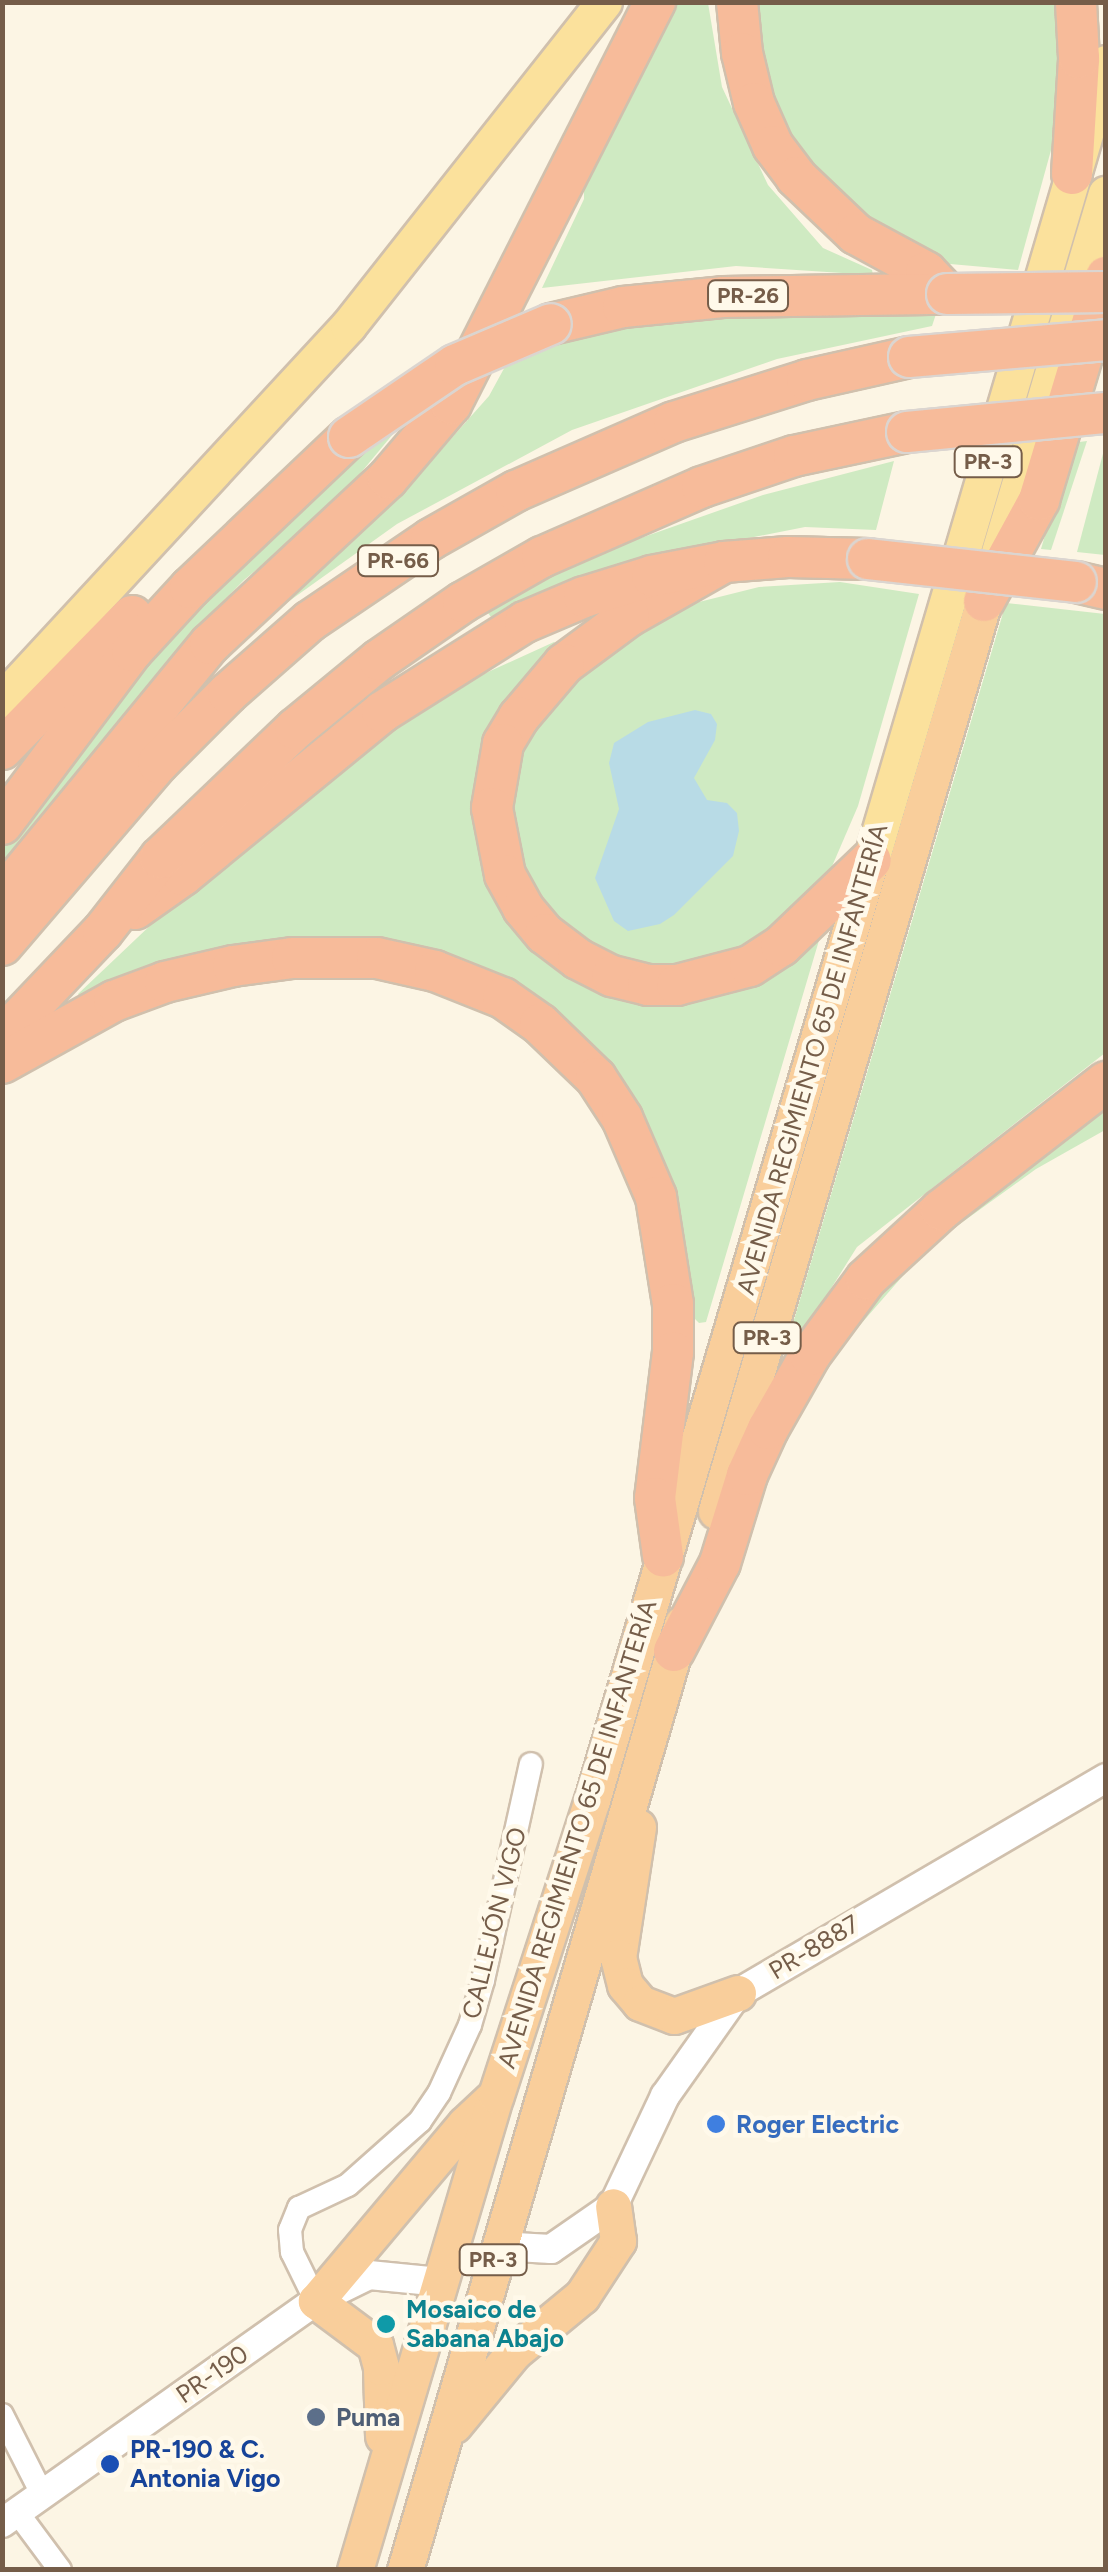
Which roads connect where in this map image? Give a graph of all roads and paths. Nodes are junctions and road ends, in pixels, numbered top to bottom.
1 (604, 2) edge
2 (655, 2) edge
3 (737, 2) edge
4 (1076, 2) edge
5 (1106, 63) edge
6 (1089, 184) edge
7 (1106, 277) edge
8 (1106, 292) edge
9 (947, 294) junction
10 (1106, 340) edge
11 (1106, 412) edge
12 (258, 522) junction
13 (724, 562) junction
14 (1096, 584) edge
15 (984, 601) junction
16 (2, 700) edge
17 (2, 749) edge
18 (2, 824) edge
19 (870, 860) junction
20 (2, 896) edge
21 (102, 931) junction
22 (2, 945) edge
23 (2, 1037) edge
24 (2, 1063) edge
25 (1106, 1082) edge
26 (663, 1556) junction
27 (674, 1651) junction
28 (645, 1749) junction
29 (531, 1764) dead end
30 (1106, 1778) edge
31 (738, 1993) junction
32 (496, 2095) junction
33 (613, 2206) junction
34 (498, 2246) junction
35 (440, 2282) junction
36 (316, 2301) junction
37 (2, 2416) edge
38 (439, 2446) junction
39 (384, 2466) junction
40 (42, 2494) junction
41 (10, 2518) edge
42 (60, 2570) edge
43 (356, 2570) edge
44 (405, 2570) edge

1 - 16 main road
2 - 20 highway
3 - 9 highway
4 - 6 highway
5 - 6 main road, AVENIDA REGIMIENTO 65 DE INFANTERÍA / PR-3
6 - 15 main road, AVENIDA REGIMIENTO 65 DE INFANTERÍA / PR-3
6 - 19 main road, AVENIDA REGIMIENTO 65 DE INFANTERÍA / PR-3
7 - 15 highway
8 - 9 highway, PR-26, bridge
9 - 12 highway, PR-26, bridge
10 - 22 highway, PR-66, bridge
11 - 21 highway, PR-66, bridge
12 - 17 highway
12 - 18 highway, PR-26
13 - 14 highway, bridge
13 - 19 highway
13 - 21 highway
15 - 27 highway, AVENIDA REGIMIENTO 65 DE INFANTERÍA / PR-3
19 - 26 highway, AVENIDA REGIMIENTO 65 DE INFANTERÍA / PR-3
21 - 23 highway
24 - 26 highway
25 - 27 highway
26 - 32 highway, AVENIDA REGIMIENTO 65 DE INFANTERÍA / PR-3
27 - 28 highway, AVENIDA REGIMIENTO 65 DE INFANTERÍA / PR-3
28 - 31 highway
28 - 34 highway, AVENIDA REGIMIENTO 65 DE INFANTERÍA / PR-3
29 - 36 street, CALLEJÓN VIGO
30 - 31 street, PR-8887 / PR-8887
31 - 33 street, PR-8887 / PR-8887
32 - 35 highway, AVENIDA REGIMIENTO 65 DE INFANTERÍA / PR-3
32 - 36 highway
33 - 34 street
33 - 38 highway
34 - 38 highway, AVENIDA REGIMIENTO 65 DE INFANTERÍA / PR-3
35 - 36 street, PR-190 / PR-190
35 - 39 highway, AVENIDA REGIMIENTO 65 DE INFANTERÍA / PR-3
36 - 39 highway
36 - 40 street, PR-190 / PR-190
37 - 40 street
38 - 44 highway, AVENIDA REGIMIENTO 65 DE INFANTERÍA / PR-3
39 - 43 highway, AVENIDA REGIMIENTO 65 DE INFANTERÍA / PR-3
40 - 41 street, PR-190 / PR-190
41 - 42 street

